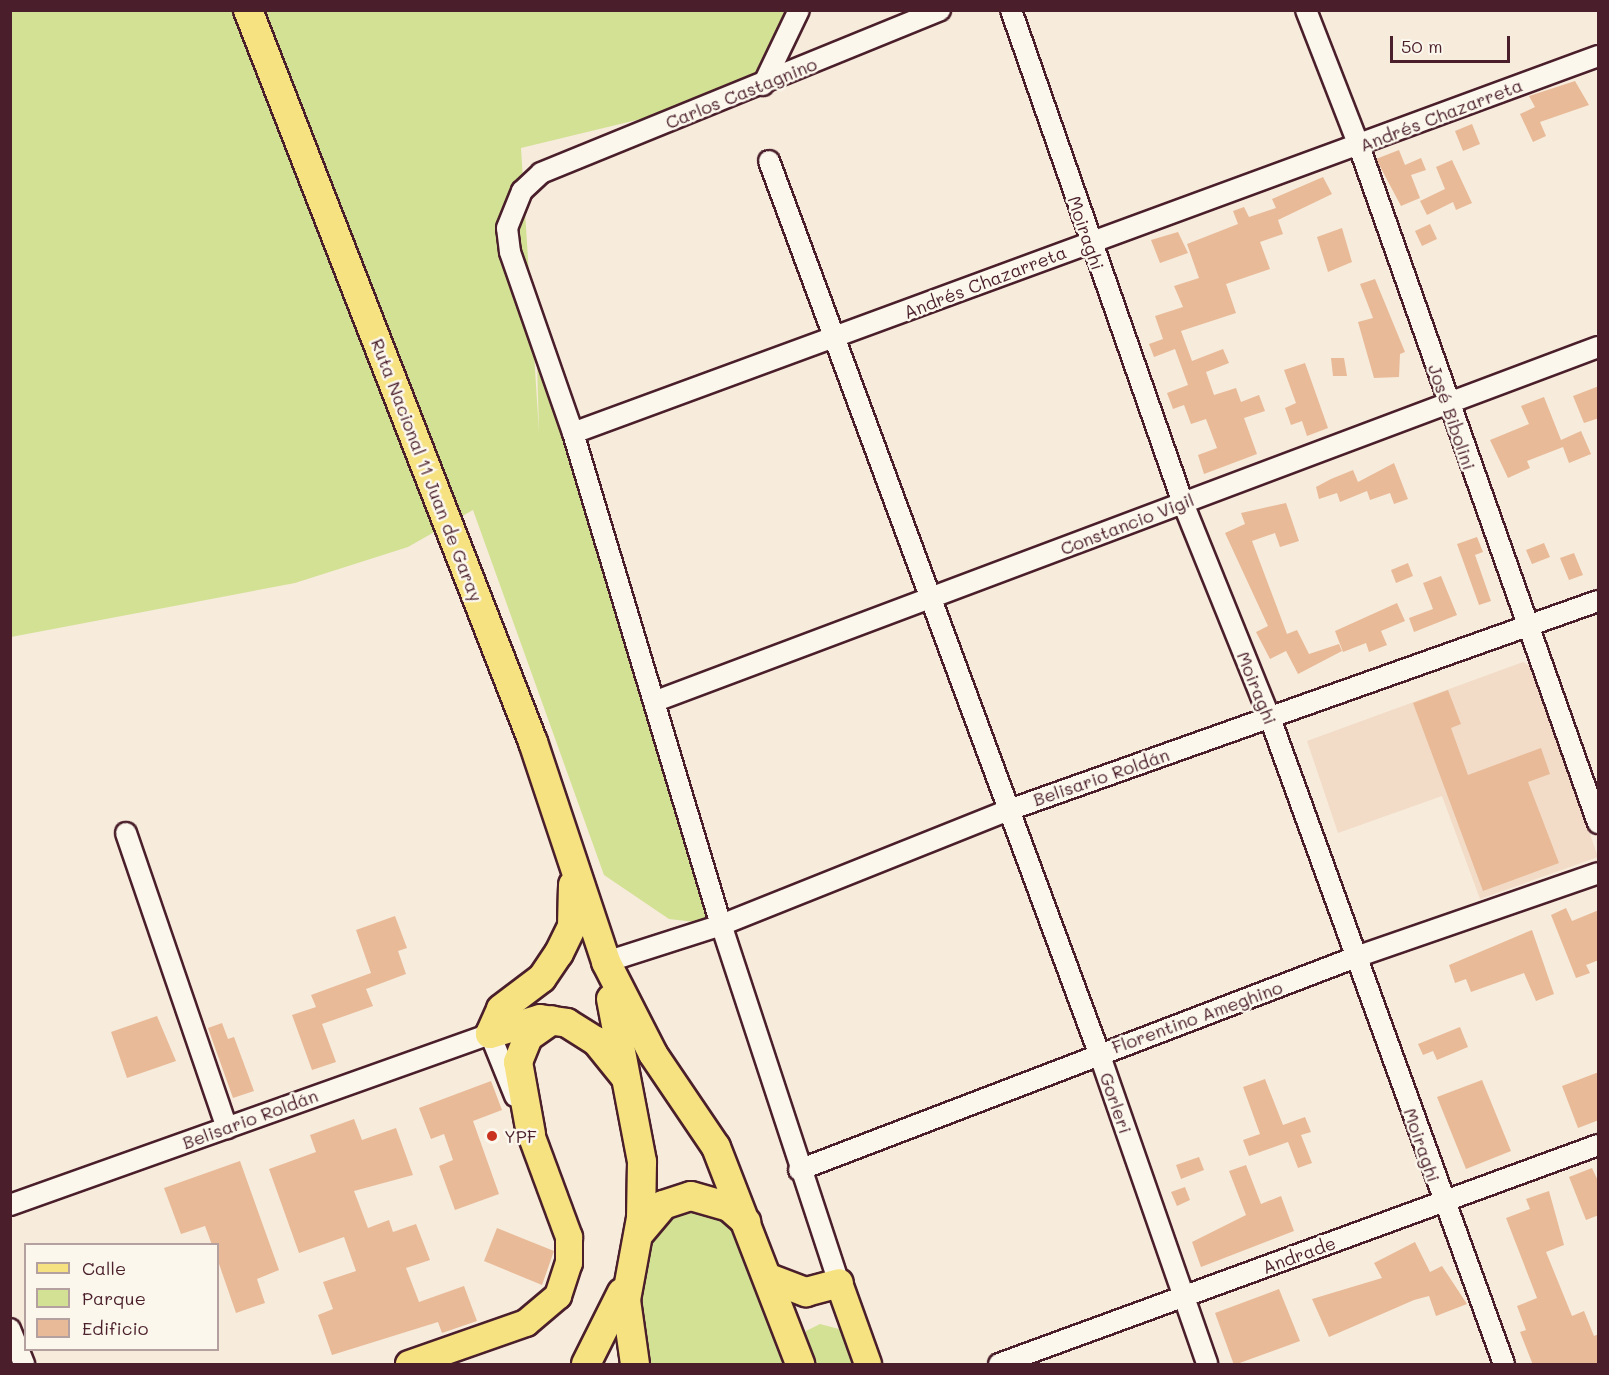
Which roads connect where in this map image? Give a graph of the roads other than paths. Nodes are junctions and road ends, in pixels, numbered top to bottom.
1 (248, 10) edge
2 (799, 10) edge
3 (940, 10) edge
4 (1011, 10) edge
5 (1306, 10) edge
6 (1598, 58) edge
7 (763, 85) junction
8 (1359, 146) junction
9 (769, 161) dead end
10 (1089, 243) junction
11 (836, 338) junction
12 (1599, 348) edge
13 (1446, 401) junction
14 (573, 433) junction
15 (1183, 503) junction
16 (928, 599) junction
17 (1599, 601) edge
18 (1528, 626) junction
19 (656, 701) junction
20 (1270, 718) junction
21 (1009, 810) junction
22 (1599, 823) edge
23 (126, 833) dead end
24 (565, 842) junction
25 (1599, 873) edge
26 (721, 925) junction
27 (596, 933) junction
28 (1356, 957) junction
29 (606, 962) junction
30 (552, 1020) junction
31 (490, 1034) junction
32 (1099, 1053) junction
33 (628, 1081) junction
34 (227, 1128) junction
35 (531, 1134) junction
36 (1599, 1145) edge
37 (799, 1170) junction
38 (1442, 1202) junction
39 (10, 1205) edge
40 (746, 1222) junction
41 (632, 1258) junction
42 (769, 1278) junction
43 (839, 1283) junction
44 (806, 1292) junction
45 (1182, 1298) junction
46 (786, 1323) junction
47 (10, 1329) edge
48 (24, 1365) edge
49 (409, 1365) edge
50 (586, 1365) edge
51 (635, 1365) edge
52 (800, 1365) edge
53 (868, 1365) edge
54 (999, 1365) edge
55 (1207, 1365) edge
56 (1504, 1365) edge

1 - 24 highway, Ruta Nacional 11 Juan de Garay
2 - 7 street
3 - 7 street, Carlos Castagnino
4 - 10 street, Moiraghi
5 - 8 street, José Bibolini
6 - 8 street, Andrés Chazarreta
7 - 14 street, Carlos Castagnino
8 - 10 street, Andrés Chazarreta
8 - 13 street, José Bibolini
9 - 11 street, Gorleri
10 - 11 street, Andrés Chazarreta
10 - 15 street, Moiraghi
11 - 14 street, Andrés Chazarreta
11 - 16 street, Gorleri
12 - 13 street, Constancio Vigil
13 - 15 street, Constancio Vigil
13 - 18 street, José Bibolini
14 - 19 street
15 - 16 street, Constancio Vigil
15 - 20 street, Moiraghi
16 - 19 street, Constancio Vigil
16 - 21 street, Gorleri
17 - 18 street, Belisario Roldán
18 - 20 street, Belisario Roldán
18 - 22 street, José Bibolini
19 - 26 street
20 - 21 street, Belisario Roldán
20 - 28 street, Moiraghi
21 - 26 street, Belisario Roldán
21 - 32 street, Gorleri
23 - 34 street
24 - 27 highway, Ruta Nacional 11 Juan de Garay
24 - 31 highway
25 - 28 street, Florentino Ameghino
26 - 29 street, Belisario Roldán
26 - 37 street
27 - 29 highway, Ruta Nacional 11 Juan de Garay
27 - 33 highway, Ruta Nacional 11 Juan de Garay
28 - 32 street, Florentino Ameghino
28 - 38 street, Moiraghi
29 - 40 highway, Ruta Nacional 11 Juan de Garay
30 - 31 highway
30 - 33 highway
30 - 35 highway
31 - 34 street, Belisario Roldán
31 - 35 street
32 - 37 street, Florentino Ameghino
32 - 45 street, Gorleri
33 - 41 highway, Ruta Nacional 11 Juan de Garay
34 - 39 street, Belisario Roldán
35 - 49 main road
36 - 38 street, Andrade
37 - 43 street
38 - 45 street, Andrade
38 - 56 street, Moiraghi
40 - 41 highway, Ruta Nacional 11 Juan de Garay
40 - 42 highway, Ruta Nacional 11 Juan de Garay
41 - 50 highway, Ruta Nacional 11 Juan de Garay
41 - 51 highway, Ruta Nacional 11 Juan de Garay
42 - 44 highway
42 - 46 highway, Ruta Nacional 11 Juan de Garay
43 - 44 highway
43 - 53 main road
44 - 46 highway
45 - 54 street, Andrade
45 - 55 street, Gorleri
46 - 52 highway, Ruta Nacional 11 Juan de Garay
47 - 48 street

